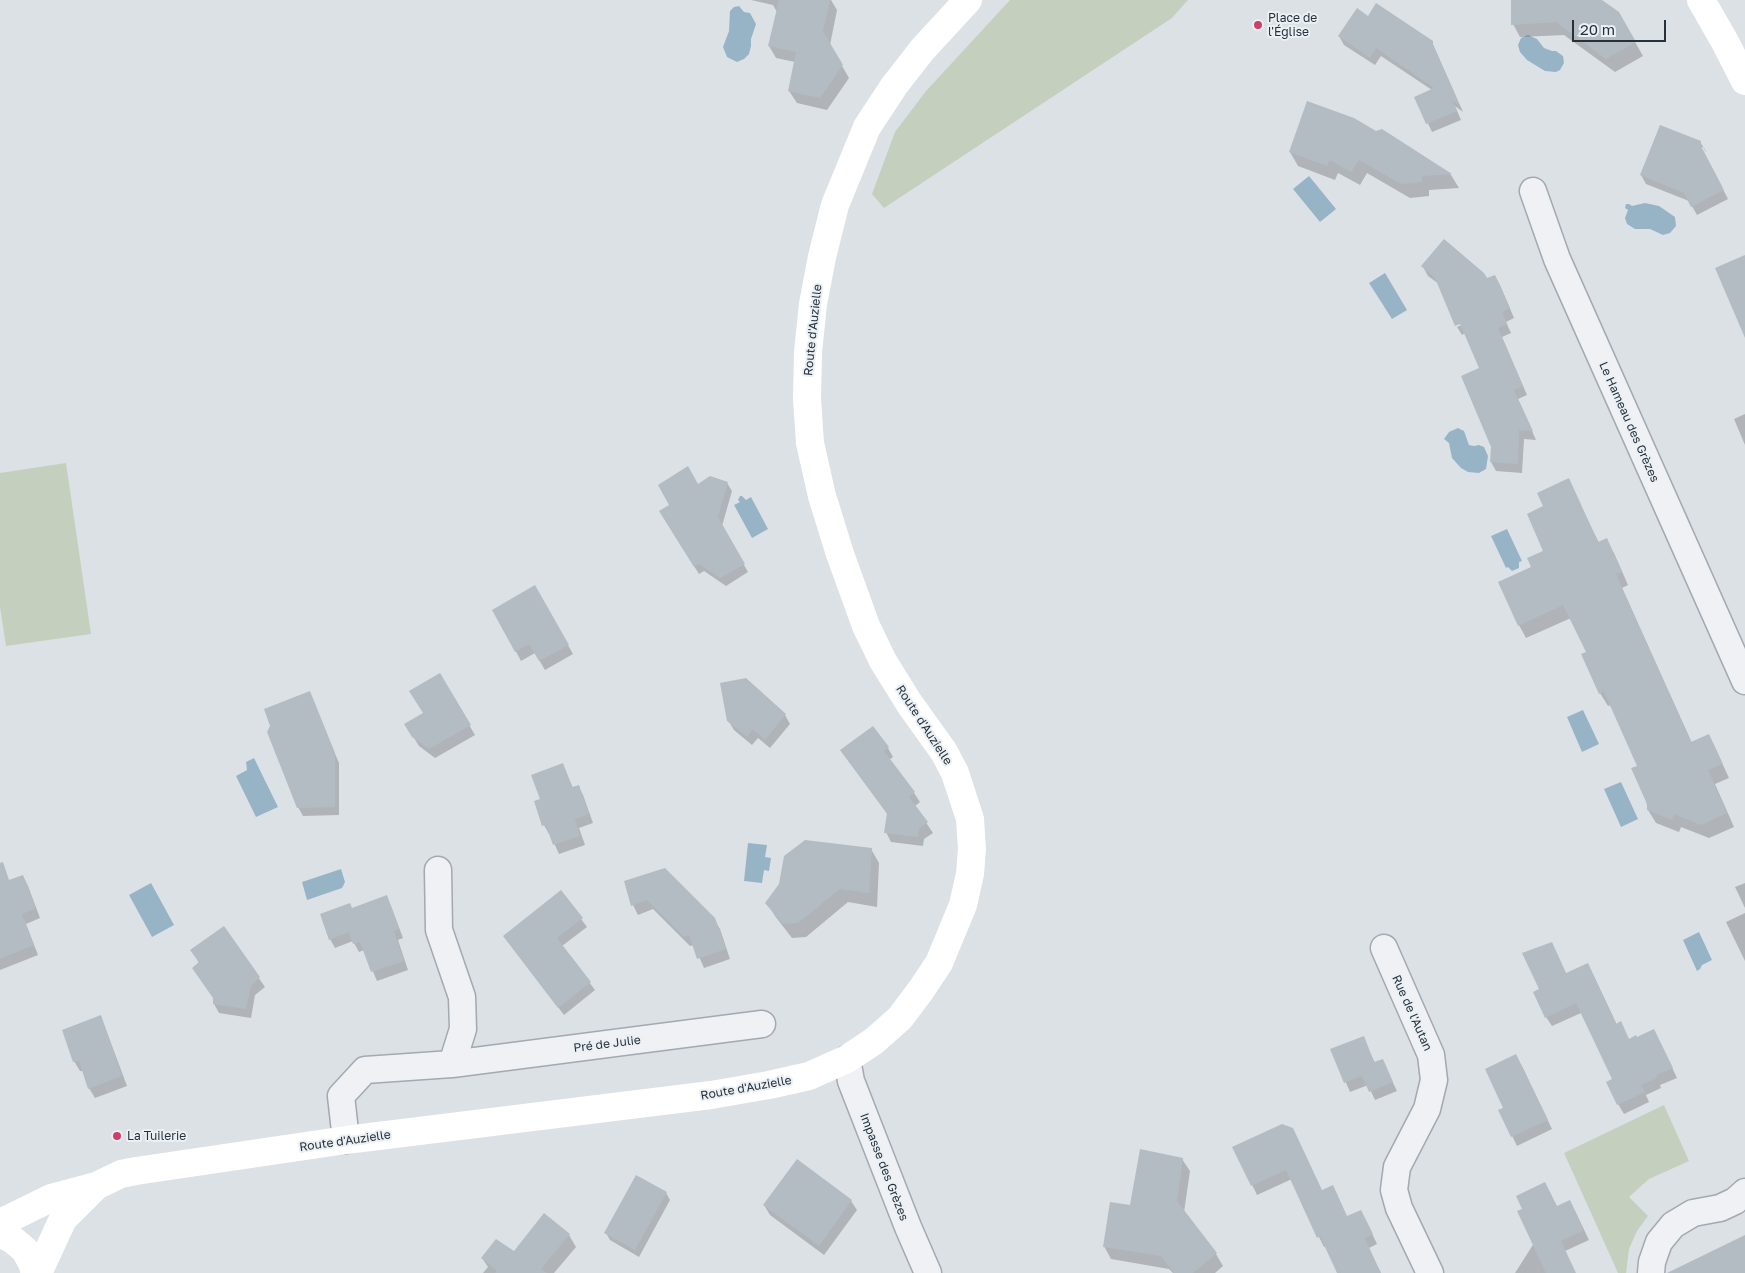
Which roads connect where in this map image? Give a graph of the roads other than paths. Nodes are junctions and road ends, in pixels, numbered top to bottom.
1 (968, 0) edge
2 (1700, 2) edge
3 (1745, 80) edge
4 (1533, 191) dead end
5 (1738, 646) edge
6 (1745, 681) edge
7 (438, 870) dead end
8 (1384, 948) dead end
9 (762, 1024) dead end
10 (846, 1060) junction
11 (452, 1064) junction
12 (346, 1140) junction
13 (96, 1186) junction
14 (1745, 1192) edge
15 (0, 1223) edge
16 (0, 1233) edge
17 (37, 1273) edge
18 (928, 1273) edge
19 (1430, 1273) edge
20 (1651, 1273) edge

1 - 10 street, Route d'Auzielle
2 - 3 street
4 - 5 street, Le Hameau des Grèzes
5 - 6 street, Le Hameau des Grèzes
7 - 11 street
8 - 19 street, Rue de l'Autan
9 - 11 street, Pré de Julie
10 - 12 street, Route d'Auzielle
10 - 18 street, Impasse des Grèzes
11 - 12 street, Pré de Julie
12 - 13 street, Route d'Auzielle
13 - 15 street, Route d'Auzielle
13 - 17 street, Route d'Auzielle
14 - 20 street
16 - 17 street, Route d'Auzielle

